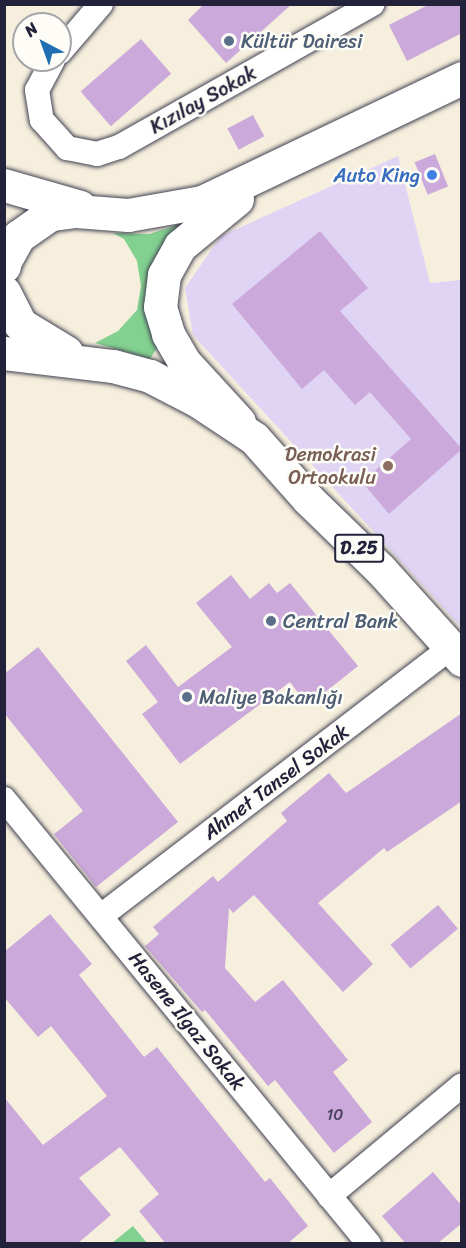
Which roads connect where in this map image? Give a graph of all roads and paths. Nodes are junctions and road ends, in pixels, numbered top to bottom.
1 (101, 4) edge
2 (373, 4) edge
3 (72, 38) edge
4 (46, 72) edge
5 (462, 78) edge
6 (304, 155) junction
7 (4, 185) edge
8 (99, 212) junction
9 (5, 260) edge
10 (4, 292) edge
11 (4, 353) edge
12 (93, 363) junction
13 (254, 438) junction
14 (456, 654) edge
15 (4, 799) edge
16 (101, 916) junction
17 (462, 1085) edge
18 (329, 1196) junction
19 (369, 1244) edge

1 - 3 street
2 - 4 street, Kızılay Sokak
5 - 6 main road
6 - 8 main road
6 - 13 main road
7 - 8 main road
8 - 9 main road
10 - 12 main road, D.25
11 - 12 main road, D.25
12 - 13 main road, D.25
13 - 14 main road, D.25
14 - 16 street, Ahmet Tansel Sokak
15 - 16 street, Hasene Ilgaz Sokak
16 - 18 street, Hasene Ilgaz Sokak
17 - 18 street
18 - 19 street, Hasene Ilgaz Sokak

